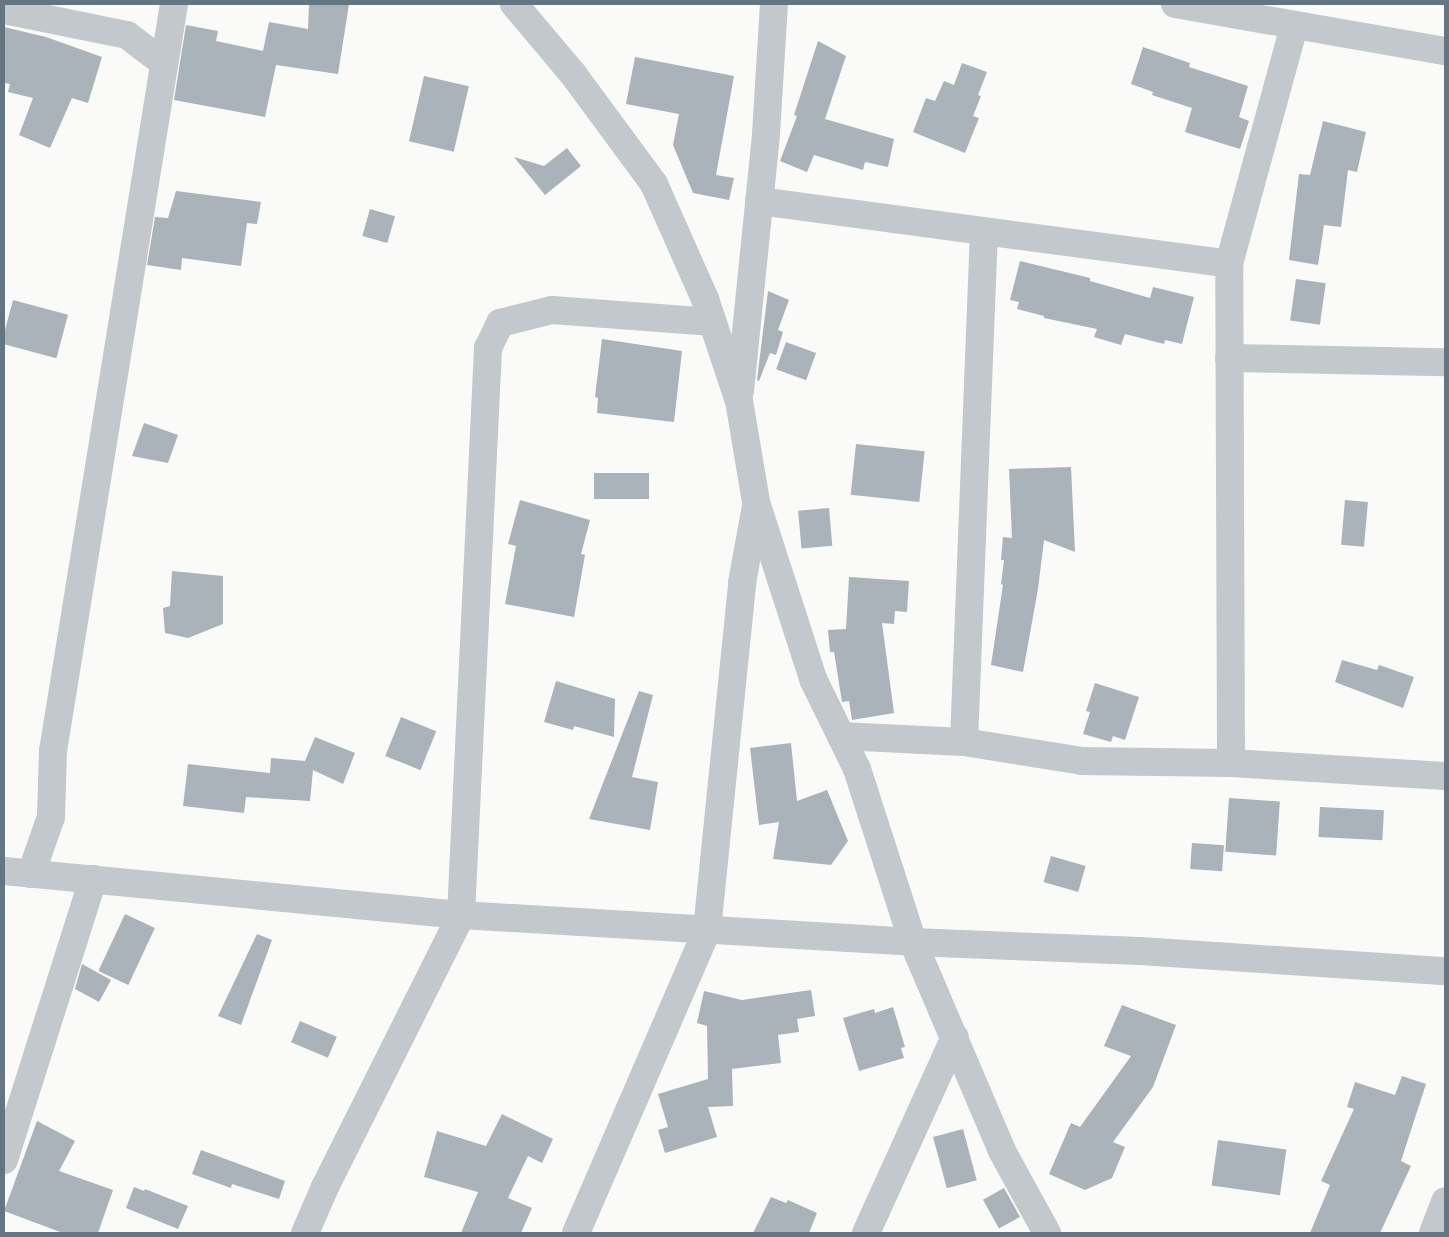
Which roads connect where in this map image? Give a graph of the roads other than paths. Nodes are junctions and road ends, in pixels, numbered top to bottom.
1 (174, 4) edge
2 (514, 4) edge
3 (774, 4) edge
4 (1175, 4) edge
5 (4, 10) edge
6 (1294, 26) junction
7 (1445, 51) edge
8 (164, 63) junction
9 (759, 201) junction
10 (984, 231) junction
11 (1229, 264) junction
12 (713, 322) junction
13 (1230, 358) junction
14 (1445, 362) edge
15 (739, 401) junction
16 (756, 502) junction
17 (841, 736) junction
18 (964, 742) junction
19 (1231, 763) junction
20 (1445, 776) edge
21 (4, 871) edge
22 (31, 874) junction
23 (93, 879) junction
24 (461, 915) junction
25 (707, 930) junction
26 (913, 942) junction
27 (1445, 971) edge
28 (954, 1037) junction
29 (4, 1160) edge
30 (1445, 1201) edge
31 (305, 1233) edge
32 (576, 1233) edge
33 (866, 1233) edge
34 (1047, 1233) edge
35 (1433, 1233) edge

1 - 8 street
2 - 12 street
3 - 9 street
4 - 6 street
5 - 8 street
6 - 7 street
6 - 11 street
8 - 22 street
9 - 10 street
9 - 15 street
10 - 11 street
10 - 18 street
11 - 13 street
12 - 15 street
12 - 24 street
13 - 14 street
13 - 19 street
15 - 16 street
16 - 17 street
16 - 25 street
17 - 18 street
17 - 26 street
18 - 19 street
19 - 20 street
21 - 22 street
22 - 23 street
23 - 24 street
23 - 29 street
24 - 25 street
24 - 31 street
25 - 26 street
25 - 32 street
26 - 27 street
26 - 28 street
28 - 33 street
28 - 34 street
30 - 35 street

